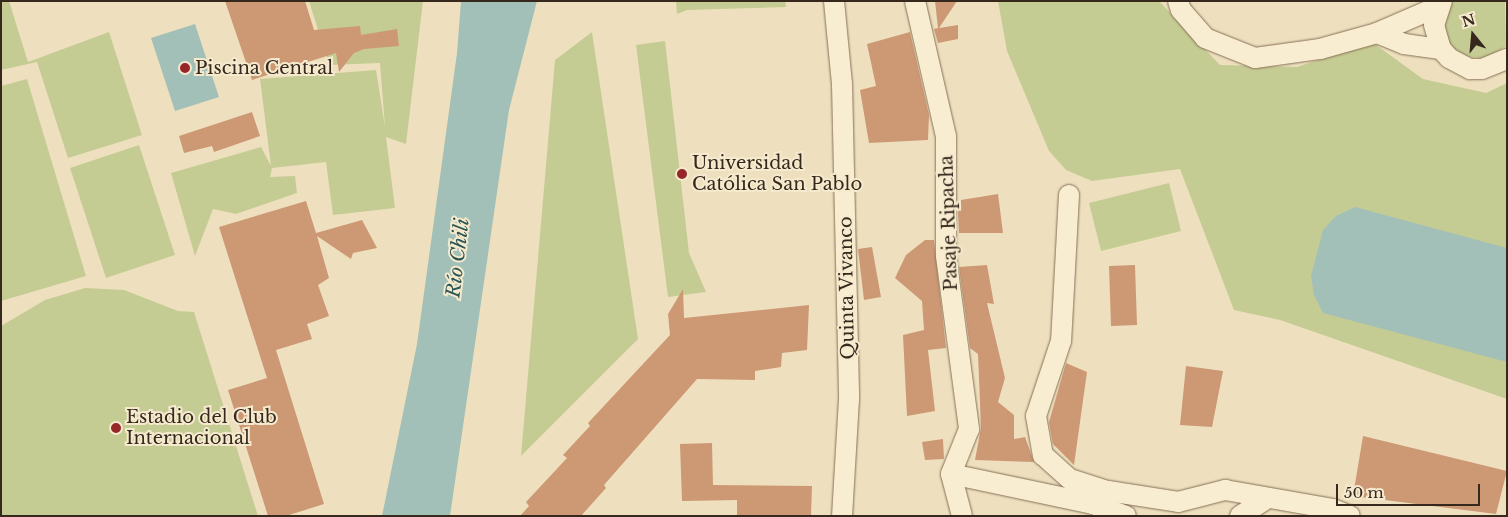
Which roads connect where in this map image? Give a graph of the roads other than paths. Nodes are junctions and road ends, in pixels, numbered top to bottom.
1 (834, 1) edge
2 (915, 1) edge
3 (1178, 1) edge
4 (1439, 4) edge
5 (1377, 33) junction
6 (1441, 49) junction
7 (1507, 59) edge
8 (1069, 195) dead end
9 (951, 474) junction
10 (1101, 497) junction
11 (1268, 498) junction
12 (1299, 509) edge
13 (842, 516) edge
14 (962, 516) edge
15 (1126, 516) edge
16 (1240, 516) edge
17 (1350, 516) edge

1 - 13 street, Quinta Vivanco
2 - 9 street, Pasaje Ripacha
3 - 5 street
4 - 5 street
4 - 6 street
5 - 6 street
6 - 7 street
8 - 10 street
9 - 10 street
9 - 14 street
10 - 11 street
10 - 15 street
11 - 12 street
11 - 16 street
12 - 17 street

